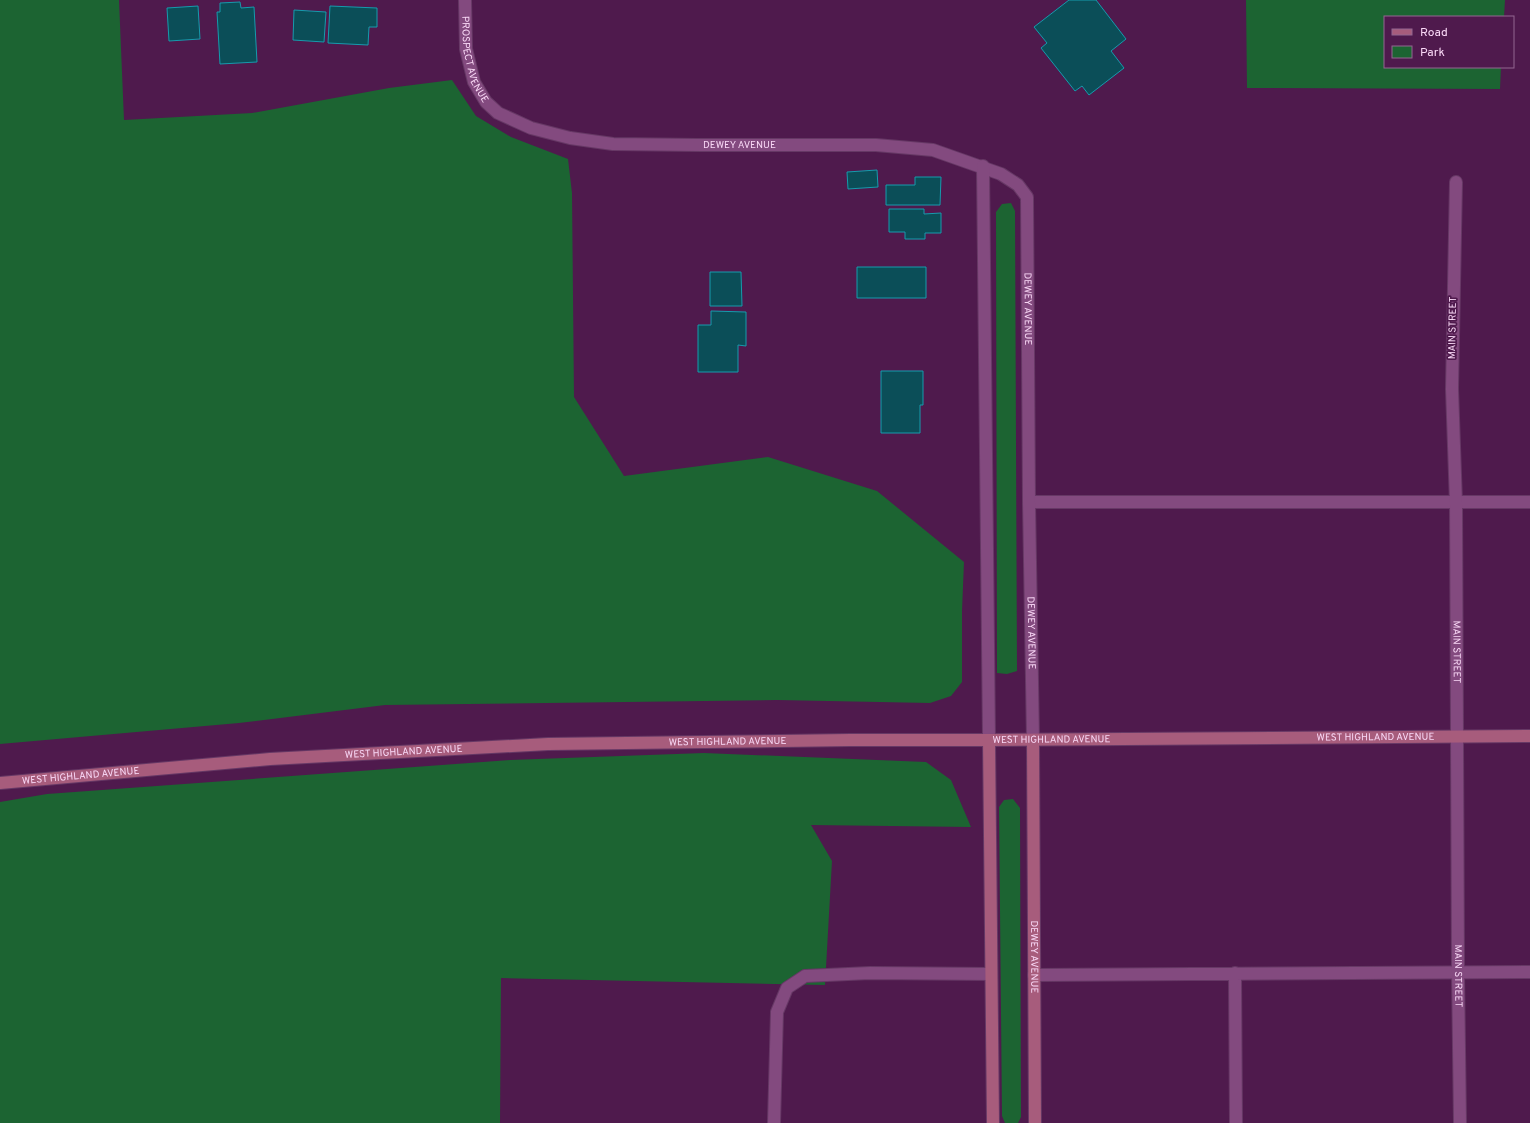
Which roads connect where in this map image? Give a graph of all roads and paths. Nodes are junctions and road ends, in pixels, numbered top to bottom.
1 (465, 0) edge
2 (498, 114) joint
3 (983, 166) junction
4 (1456, 182) dead end
5 (1029, 502) junction
6 (1530, 502) edge
7 (1456, 503) junction
8 (1456, 736) junction
9 (1530, 736) edge
10 (989, 740) junction
11 (1033, 740) junction
12 (0, 783) edge
13 (1530, 972) edge
14 (1235, 973) junction
15 (1458, 973) junction
16 (991, 974) junction
17 (1034, 975) junction
18 (774, 1123) edge
19 (993, 1123) edge
20 (1035, 1123) edge
21 (1236, 1123) edge
22 (1460, 1123) edge

1 - 2 street, PROSPECT AVENUE
2 - 3 street, DEWEY AVENUE
3 - 5 street, DEWEY AVENUE
3 - 10 street
4 - 7 street, MAIN STREET
5 - 7 street
5 - 11 street, DEWEY AVENUE
6 - 7 street
7 - 8 street, MAIN STREET
8 - 9 street, WEST HIGHLAND AVENUE
8 - 11 street, WEST HIGHLAND AVENUE
8 - 15 street, MAIN STREET
10 - 11 street, WEST HIGHLAND AVENUE
10 - 12 street, WEST HIGHLAND AVENUE
10 - 16 street
11 - 17 street, DEWEY AVENUE
13 - 15 street
14 - 15 street
14 - 17 street
14 - 21 street
15 - 22 street, MAIN STREET
16 - 18 street
16 - 19 street
17 - 20 street, DEWEY AVENUE

